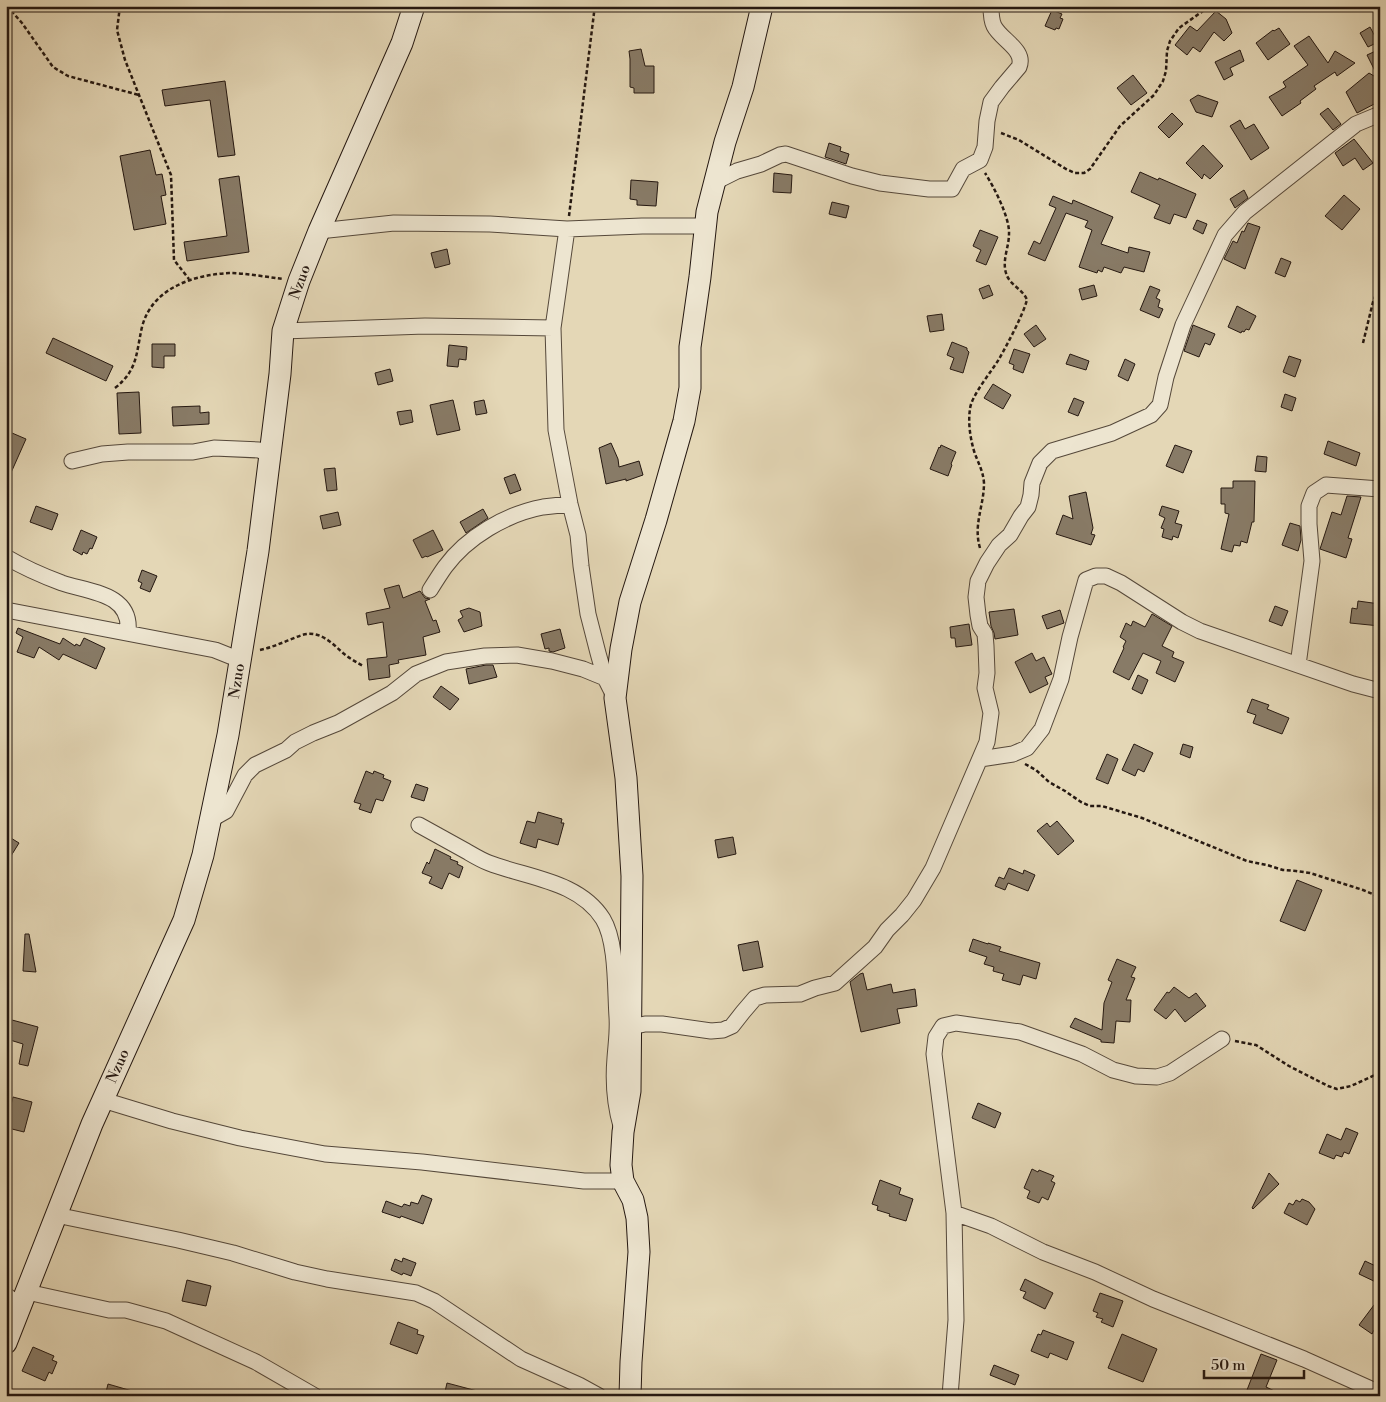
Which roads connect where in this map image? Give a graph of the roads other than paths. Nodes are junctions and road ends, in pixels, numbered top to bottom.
1 (414, 6) edge
2 (762, 6) edge
3 (992, 6) edge
4 (1380, 114) edge
5 (714, 182) junction
6 (705, 226) junction
7 (567, 230) junction
8 (320, 231) junction
9 (553, 328) junction
10 (283, 330) junction
11 (270, 455) junction
12 (72, 461) dead end
13 (1380, 488) edge
14 (570, 504) junction
15 (6, 557) edge
16 (430, 590) dead end
17 (6, 610) edge
18 (128, 632) junction
19 (241, 656) junction
20 (1298, 664) junction
21 (605, 678) junction
22 (1380, 690) edge
23 (615, 698) junction
24 (980, 759) junction
25 (210, 820) junction
26 (419, 825) dead end
27 (631, 1027) junction
28 (1222, 1039) road end
29 (103, 1100) junction
30 (623, 1132) junction
31 (624, 1181) junction
32 (954, 1213) junction
33 (56, 1215) junction
34 (18, 1297) edge
35 (6, 1343) edge
36 (1380, 1394) edge
37 (315, 1396) edge
38 (599, 1396) edge
39 (630, 1396) edge
40 (950, 1396) edge

1 - 8 street, Nzuo
2 - 5 street
3 - 5 street
4 - 24 street
5 - 6 street
6 - 7 street
6 - 23 street
7 - 8 street
7 - 9 street
8 - 10 street, Nzuo
9 - 10 street
9 - 14 street
10 - 11 street, Nzuo
11 - 12 street
11 - 19 street, Nzuo
13 - 20 street
14 - 16 street
14 - 21 street
15 - 18 street
17 - 18 street
18 - 19 street
19 - 25 street, Nzuo
20 - 22 street
20 - 24 street
21 - 23 street
21 - 25 street
23 - 27 street
24 - 27 street
25 - 29 street, Nzuo
26 - 30 street
27 - 30 street
28 - 32 street
29 - 31 street
29 - 33 street, Nzuo
30 - 31 street
31 - 39 street
32 - 36 street
32 - 40 street
33 - 34 street, Nzuo
33 - 38 street
34 - 35 street, Nzuo
34 - 37 street

